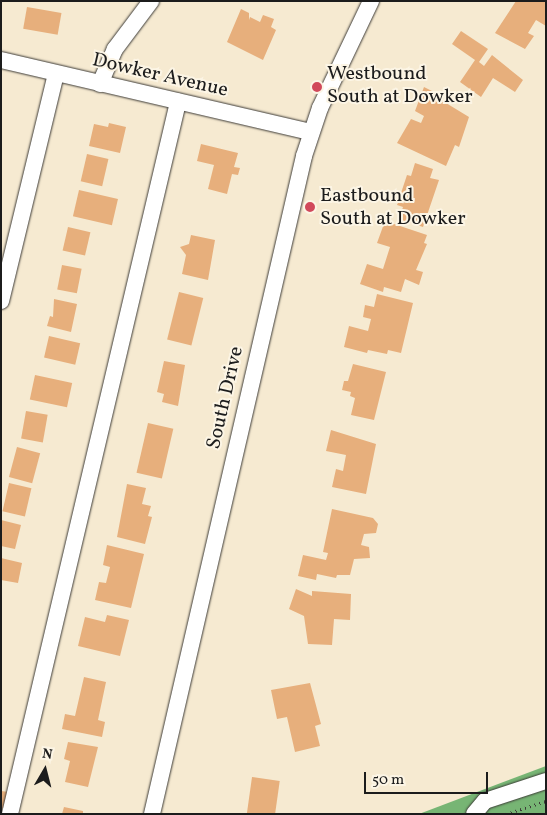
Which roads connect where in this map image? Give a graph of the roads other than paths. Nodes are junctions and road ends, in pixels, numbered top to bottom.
1 (151, 1) edge
2 (371, 1) edge
3 (1, 60) edge
4 (56, 74) junction
5 (100, 84) junction
6 (178, 102) junction
7 (310, 132) junction
8 (1, 301) edge
9 (546, 781) edge
10 (10, 814) edge
11 (152, 814) edge
12 (474, 814) edge

1 - 5 street
2 - 7 street, South Drive
3 - 4 street, Dowker Avenue
4 - 5 street, Dowker Avenue
4 - 8 street
5 - 6 street, Dowker Avenue
6 - 7 street, Dowker Avenue
6 - 10 street
7 - 11 street, South Drive
9 - 12 street

